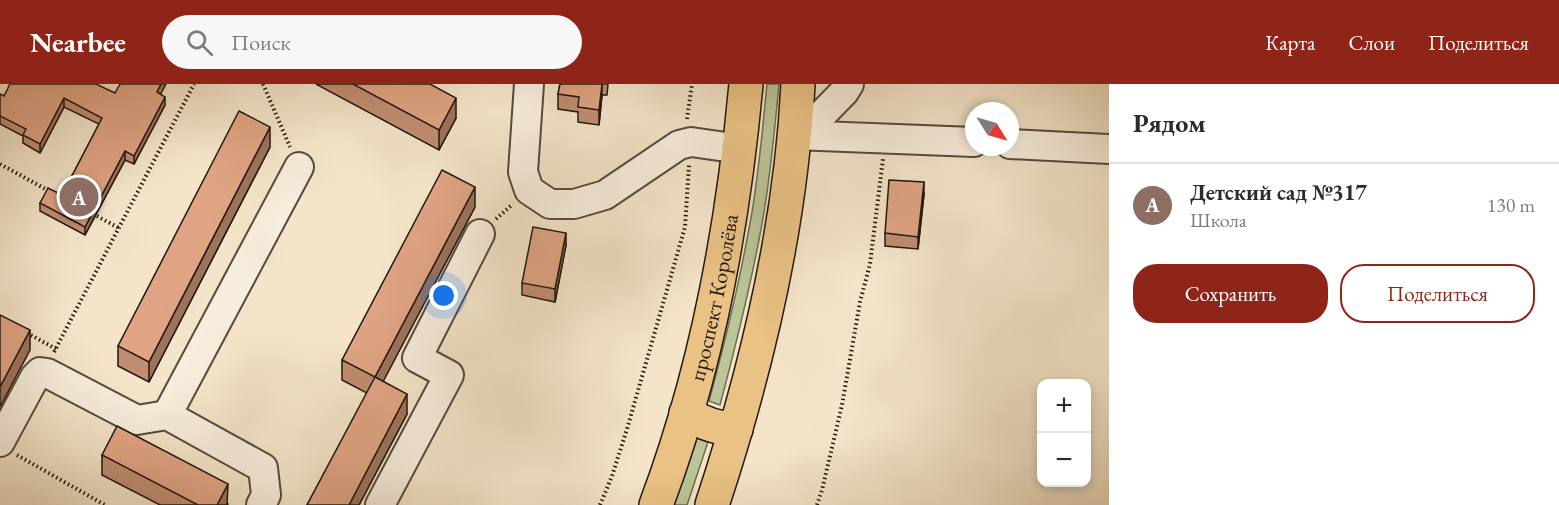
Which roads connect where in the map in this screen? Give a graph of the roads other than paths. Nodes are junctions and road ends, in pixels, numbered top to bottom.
1 (529, 84) edge
2 (746, 84) edge
3 (798, 84) edge
4 (849, 84) edge
5 (798, 135) junction
6 (965, 142) edge
7 (1019, 144) edge
8 (1109, 148) edge
9 (740, 149) junction
10 (299, 167) road end
11 (480, 234) road end
12 (686, 413) junction
13 (167, 416) junction
14 (736, 429) junction
15 (5, 446) edge
16 (261, 505) edge
17 (380, 505) edge
18 (656, 505) edge
19 (712, 505) edge

1 - 9 street
2 - 9 main road, проспект Королёва
3 - 5 main road
4 - 5 street
5 - 6 street
5 - 14 main road
7 - 8 street
9 - 12 main road, проспект Королёва
10 - 13 street
11 - 17 street
12 - 14 main road
12 - 18 main road, проспект Королёва
13 - 15 street
13 - 16 street
14 - 19 main road

